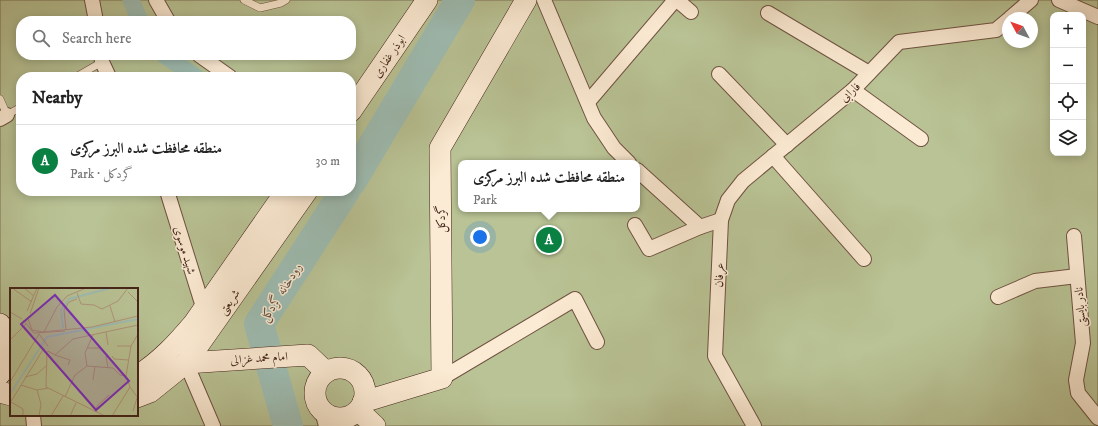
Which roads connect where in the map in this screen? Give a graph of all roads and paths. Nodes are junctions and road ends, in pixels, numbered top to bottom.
1 (92, 0) edge
2 (156, 0) edge
3 (244, 0) edge
4 (286, 0) edge
5 (427, 0) edge
6 (526, 0) edge
7 (544, 0) edge
8 (676, 0) edge
9 (1031, 0) edge
10 (1059, 0) edge
11 (691, 12) dead end
12 (1017, 12) edge
13 (768, 13) dead end
14 (95, 16) edge
15 (165, 16) edge
16 (1098, 17) edge
17 (1002, 25) edge
18 (101, 60) edge
19 (102, 60) edge
20 (206, 60) edge
21 (83, 72) edge
22 (107, 72) edge
23 (223, 72) edge
24 (869, 73) junction
25 (719, 74) dead end
26 (853, 90) junction
27 (0, 99) edge
28 (588, 102) junction
29 (356, 104) edge
30 (16, 110) edge
31 (4, 117) edge
32 (921, 139) dead end
33 (787, 144) junction
34 (773, 156) junction
35 (626, 160) edge
36 (640, 173) edge
37 (169, 196) edge
38 (283, 196) edge
39 (303, 196) edge
40 (721, 220) junction
41 (635, 225) dead end
42 (700, 227) junction
43 (1074, 236) dead end
44 (864, 259) dead end
45 (1077, 276) junction
46 (998, 297) dead end
47 (204, 310) junction
48 (0, 324) edge
49 (597, 342) dead end
50 (9, 348) edge
51 (186, 363) junction
52 (326, 372) junction
53 (0, 374) edge
54 (138, 375) edge
55 (442, 378) junction
56 (0, 392) edge
57 (10, 395) edge
58 (138, 397) edge
59 (361, 407) junction
60 (33, 416) edge
61 (1098, 418) edge
62 (324, 419) edge
63 (34, 426) edge
64 (213, 426) edge
65 (375, 426) edge
66 (754, 426) edge

1 - 14 street
2 - 15 street
3 - 4 lane
5 - 29 street, ابوذر غفاری
6 - 55 street, گردکل
7 - 28 street
8 - 11 street
8 - 28 street
9 - 12 street, فارابی
10 - 16 street
13 - 24 street
17 - 24 street, فارابی
18 - 21 lane
19 - 22 street
20 - 23 street
24 - 26 street, فارابی
25 - 33 street
26 - 32 street
26 - 33 street, فارابی
27 - 31 lane
28 - 35 street
30 - 31 lane
33 - 34 street, فارابی
34 - 40 street, فارابی
34 - 44 street
36 - 42 street
37 - 47 street, شهید موسوی
38 - 47 street, شریعتی
39 - 51 street, شریعتی
40 - 42 street
40 - 66 street, عرفان
41 - 42 street
43 - 45 street, نادر بایستی
45 - 46 street
45 - 61 street, نادر بایستی
47 - 54 street, شریعتی
48 - 50 street
49 - 55 street
50 - 53 street
51 - 52 street, امام محمد غزالی
51 - 58 street, شریعتی
51 - 64 street
52 - 59 street
52 - 62 street
55 - 59 street
56 - 57 street
59 - 62 street
59 - 65 street
60 - 63 street

